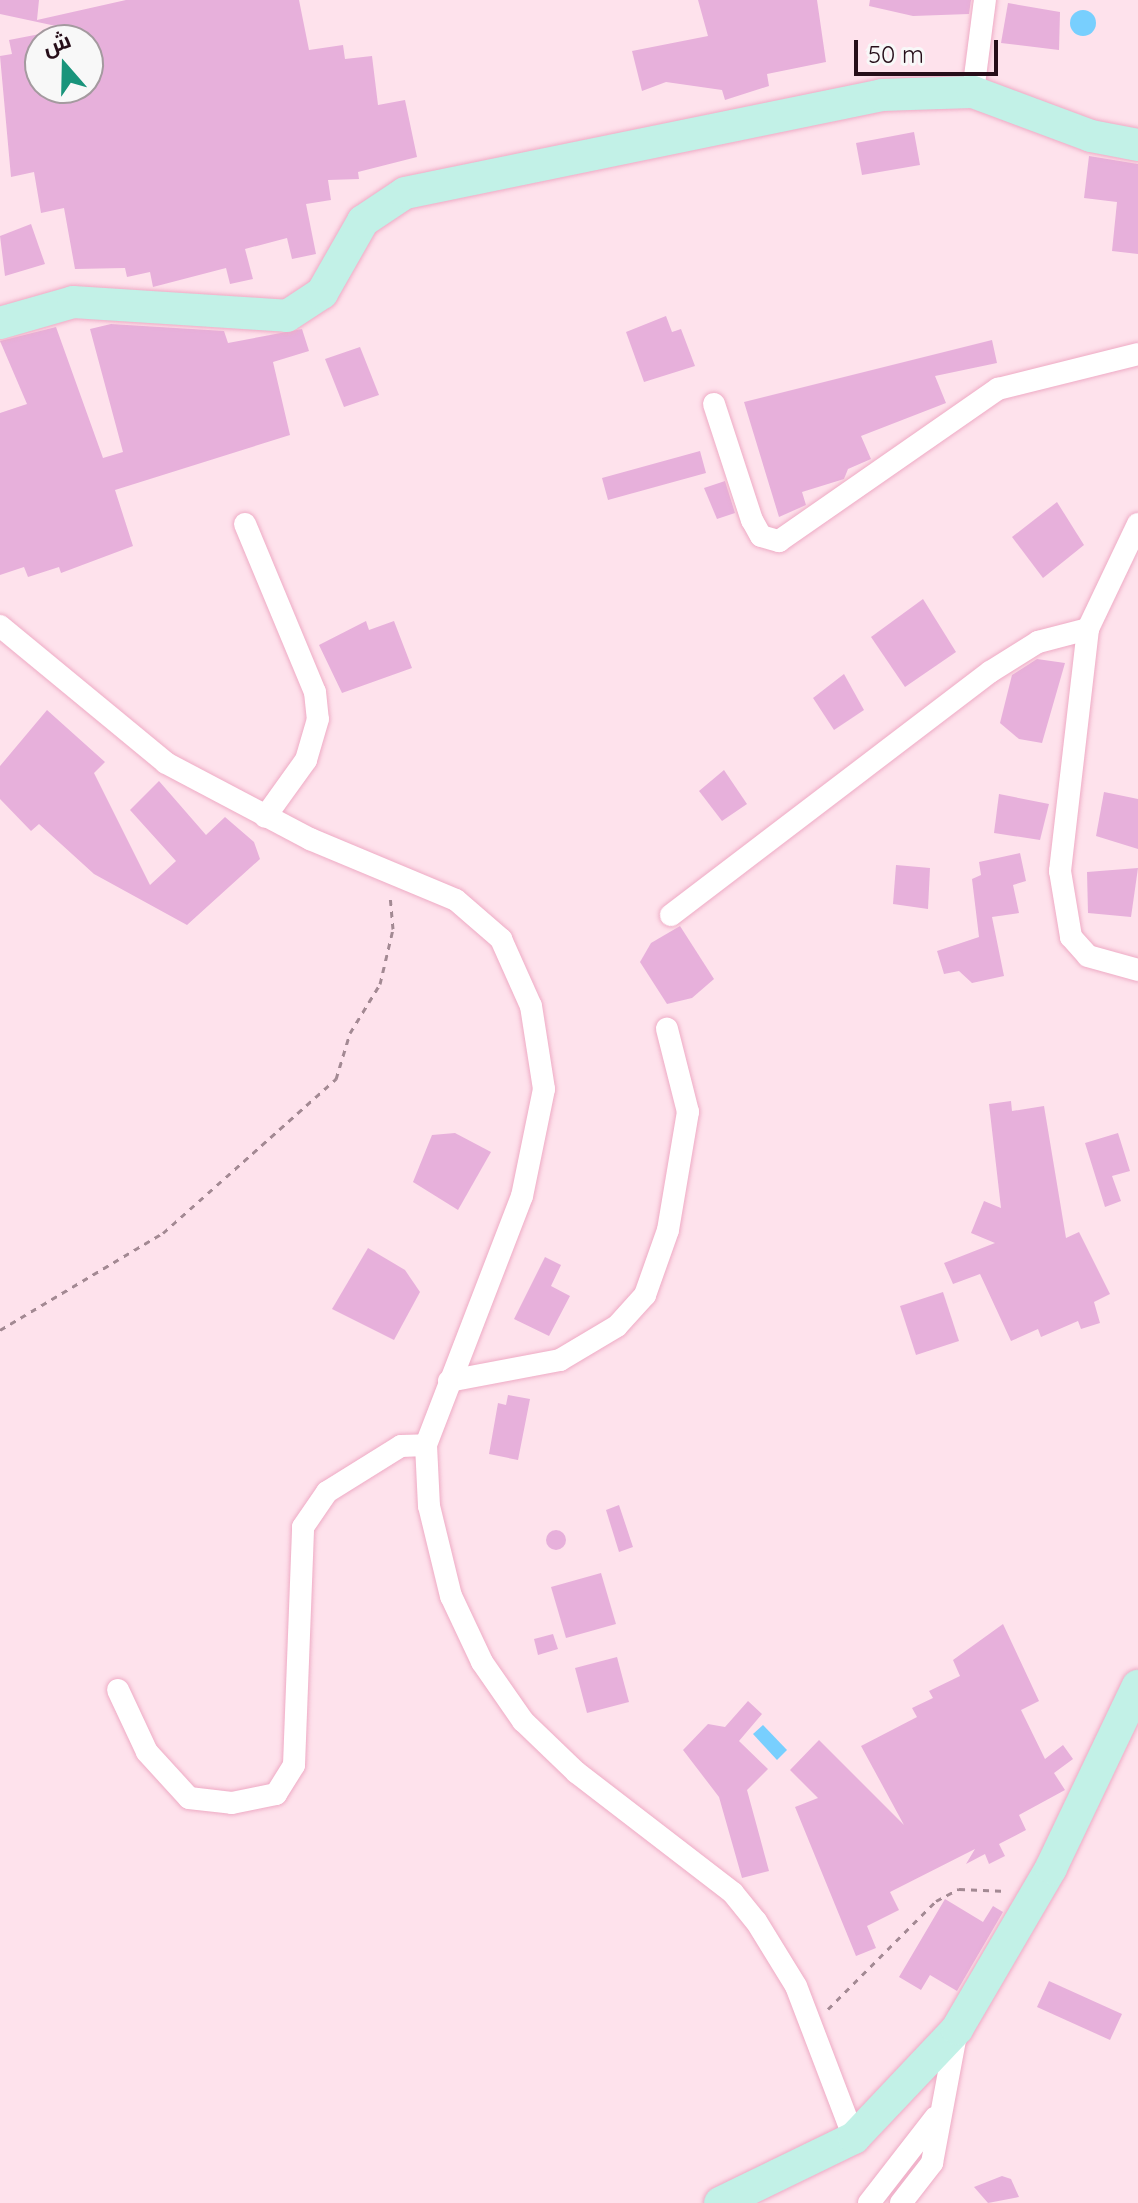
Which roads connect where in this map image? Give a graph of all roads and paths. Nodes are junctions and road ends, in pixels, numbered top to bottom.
1 (985, 0) edge
2 (973, 92) junction
3 (1138, 145) edge
4 (0, 323) edge
5 (1138, 354) edge
6 (714, 404) dead end
7 (245, 524) dead end
8 (1138, 524) edge
9 (0, 626) edge
10 (1088, 629) junction
11 (265, 817) junction
12 (381, 868) junction
13 (671, 915) dead end
14 (1138, 970) edge
15 (667, 1029) dead end
16 (0, 1330) edge
17 (449, 1381) junction
18 (426, 1445) junction
19 (1138, 1686) edge
20 (118, 1690) dead end
21 (1032, 1902) junction
22 (957, 2029) junction
23 (818, 2043) junction
24 (939, 2116) junction
25 (854, 2138) junction
26 (720, 2203) edge
27 (869, 2203) edge
28 (901, 2203) edge

1 - 2 street
2 - 3 street
2 - 4 street
5 - 6 street
7 - 11 street
8 - 10 street
9 - 11 street
10 - 13 street
10 - 14 street
11 - 12 street
12 - 16 path
12 - 17 street
15 - 17 street
17 - 18 street
18 - 20 street
18 - 23 street
19 - 21 street
21 - 22 street
21 - 23 path
22 - 24 street
22 - 25 street
23 - 25 street
24 - 27 street
24 - 28 street
25 - 26 street

